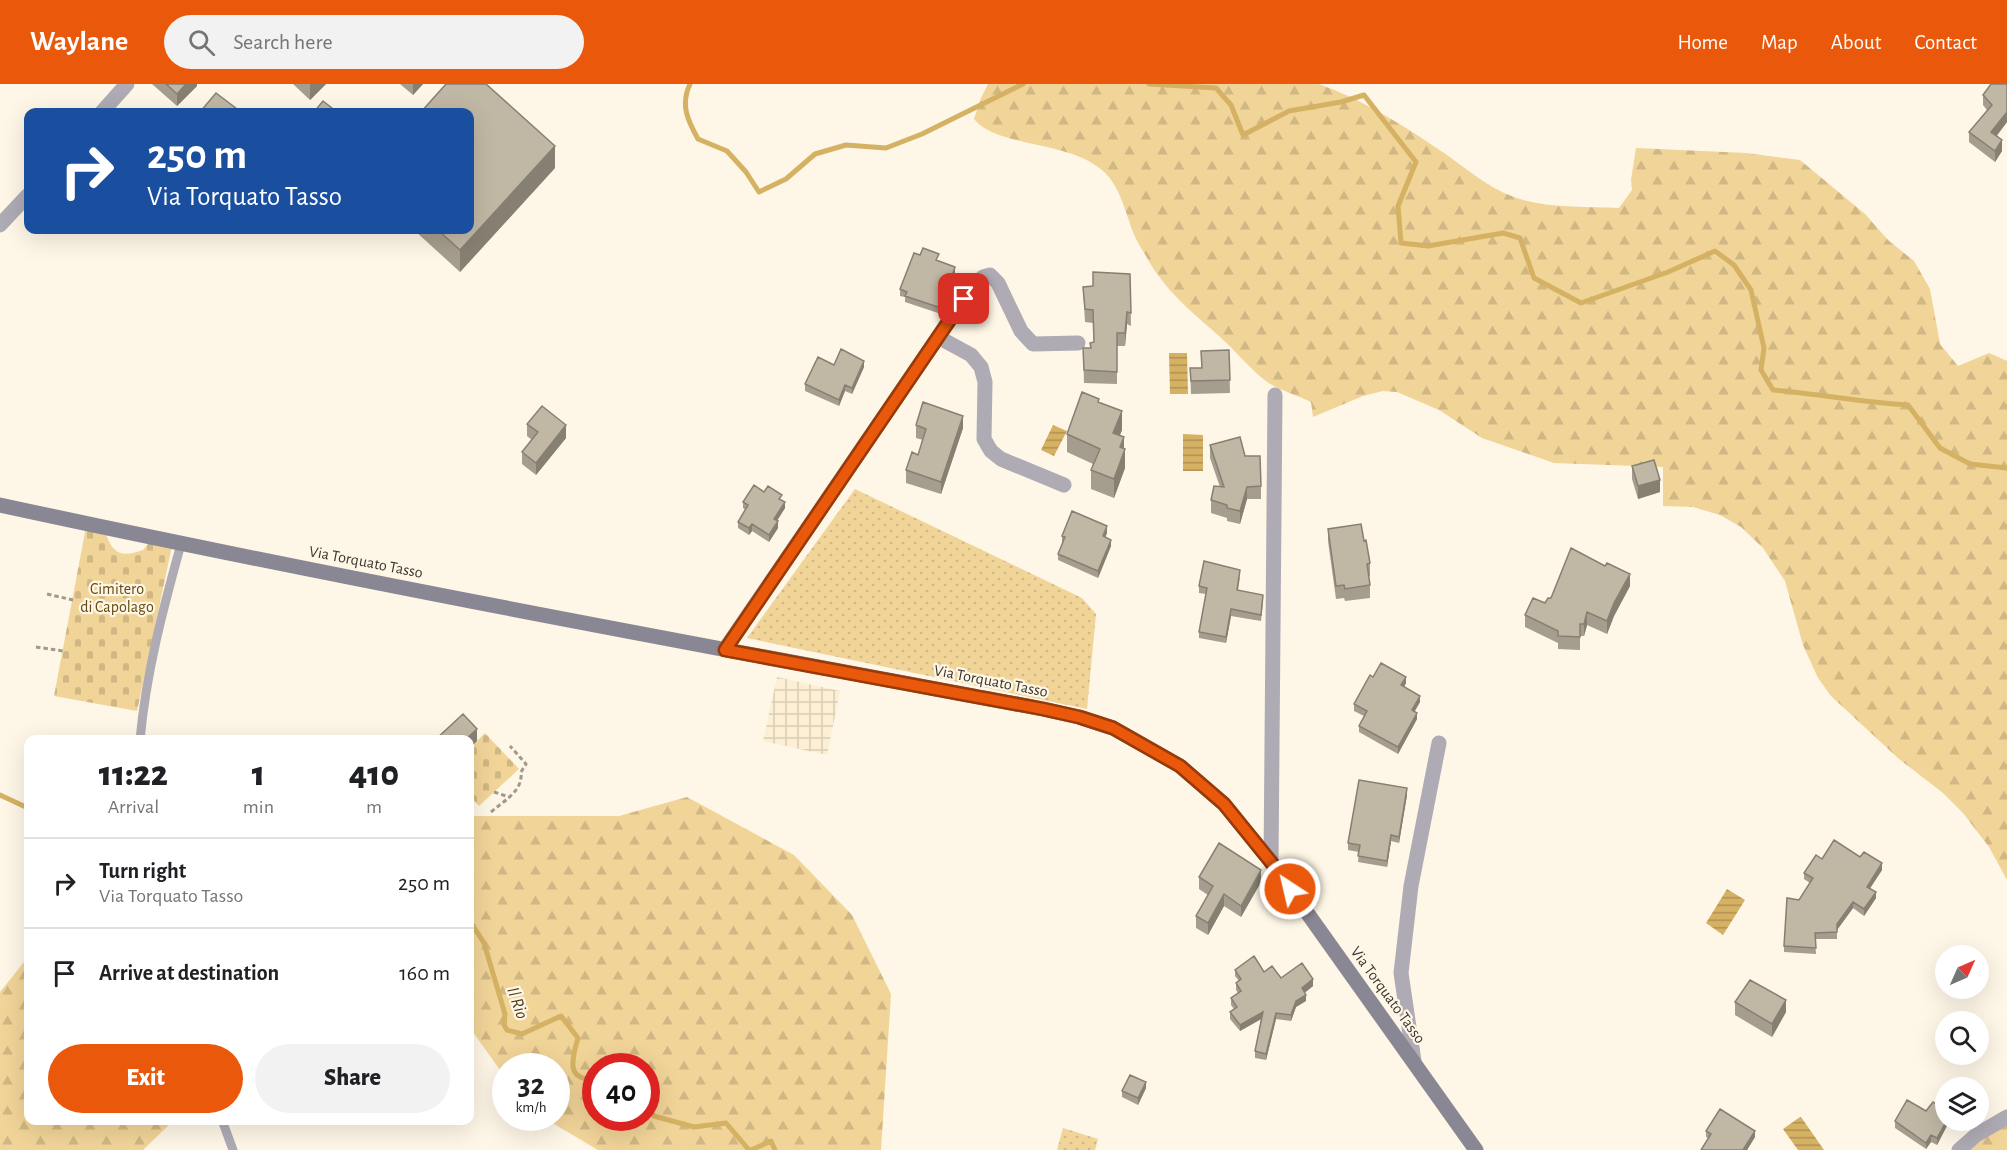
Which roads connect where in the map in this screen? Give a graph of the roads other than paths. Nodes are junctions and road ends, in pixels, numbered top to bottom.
1 (127, 84) edge
2 (106, 108) edge
3 (24, 199) edge
4 (0, 225) edge
5 (938, 337) junction
6 (1078, 343) dead end
7 (1275, 395) dead end
8 (1064, 485) dead end
9 (0, 506) edge
10 (181, 544) junction
11 (725, 650) junction
12 (140, 735) edge
13 (1439, 743) dead end
14 (1271, 862) junction
15 (1414, 1061) junction
16 (2007, 1117) edge
17 (224, 1125) edge
18 (233, 1150) edge
19 (1476, 1150) edge
20 (1959, 1150) edge

1 - 2 street
3 - 4 street
5 - 6 street
5 - 8 street
5 - 11 street
7 - 14 street
9 - 10 street, Via Torquato Tasso
10 - 11 street, Via Torquato Tasso
10 - 12 lane
11 - 14 street, Via Torquato Tasso
13 - 15 street, Via Torquato Tasso
14 - 15 street, Via Torquato Tasso
15 - 19 street, Via Torquato Tasso
16 - 20 street
17 - 18 lane

